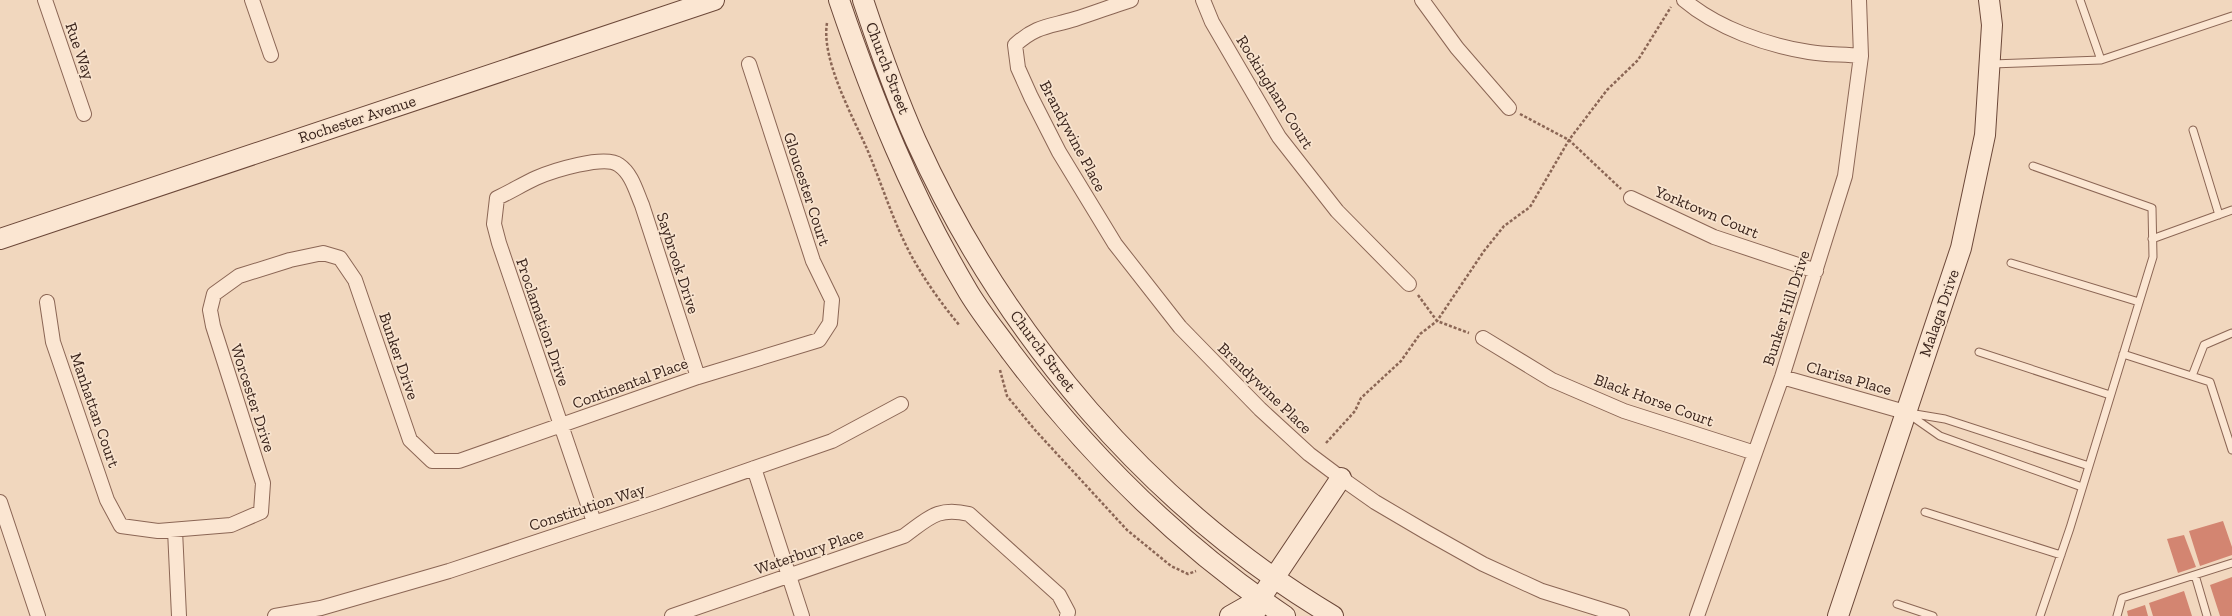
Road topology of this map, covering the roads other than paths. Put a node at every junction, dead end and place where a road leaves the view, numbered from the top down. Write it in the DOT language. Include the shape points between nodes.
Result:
graph roads {
  1 [pos="45,0"];
  2 [pos="252,0"];
  3 [pos="714,0"];
  4 [pos="839,0"];
  5 [pos="863,0"];
  6 [pos="1131,0"];
  7 [pos="1203,0"];
  8 [pos="1422,0"];
  9 [pos="1859,0"];
  10 [pos="1990,0"];
  11 [pos="2080,0"];
  12 [pos="1678,3"];
  13 [pos="2232,16"];
  14 [pos="271,55"];
  15 [pos="1861,56"];
  16 [pos="2101,60"];
  17 [pos="749,64"];
  18 [pos="1989,64"];
  19 [pos="1509,108"];
  20 [pos="84,114"];
  21 [pos="2193,130"];
  22 [pos="619,164"];
  23 [pos="2033,166"];
  24 [pos="1631,198"];
  25 [pos="2232,210"];
  26 [pos="2220,215"];
  27 [pos="0,239"];
  28 [pos="2152,239"];
  29 [pos="340,258"];
  30 [pos="2011,264"];
  31 [pos="1816,271"];
  32 [pos="1409,284"];
  33 [pos="48,302"];
  34 [pos="2139,302"];
  35 [pos="830,323"];
  36 [pos="2232,334"];
  37 [pos="1483,338"];
  38 [pos="1979,352"];
  39 [pos="2123,354"];
  40 [pos="2192,376"];
  41 [pos="698,377"];
  42 [pos="1782,377"];
  43 [pos="2110,395"];
  44 [pos="901,404"];
  45 [pos="1905,412"];
  46 [pos="560,426"];
  47 [pos="2232,450"];
  48 [pos="1755,453"];
  49 [pos="432,461"];
  50 [pos="2089,466"];
  51 [pos="754,468"];
  52 [pos="1341,478"];
  53 [pos="2082,487"];
  54 [pos="0,502"];
  55 [pos="1925,512"];
  56 [pos="594,522"];
  57 [pos="174,530"];
  58 [pos="2061,555"];
  59 [pos="2232,563"];
  60 [pos="2195,575"];
  61 [pos="788,576"];
  62 [pos="1274,579"];
  63 [pos="1897,604"];
  64 [pos="1257,608"];
  65 [pos="1068,614"];
  66 [pos="38,616"];
  67 [pos="179,616"];
  68 [pos="275,616"];
  69 [pos="672,616"];
  70 [pos="802,616"];
  71 [pos="1230,616"];
  72 [pos="1285,616"];
  73 [pos="1333,616"];
  74 [pos="1622,616"];
  75 [pos="1697,616"];
  76 [pos="1838,616"];
  77 [pos="1933,616"];
  78 [pos="2040,616"];
  79 [pos="2117,616"];
  80 [pos="2207,616"];
  1 -- 20 [label="street, Rue Way"];
  2 -- 14 [label="street"];
  3 -- 27 [label="main road, Rochester Avenue"];
  4 -- 64 [label="main road, Church Street" via="862,68 914,193 967,291 1066,422 1149,506 1199,550"];
  5 -- 62 [label="main road, Church Street" via="907,119 932,174 964,233 1046,360 1124,448 1167,490 1214,532"];
  6 -- 52 [label="street, Brandywine Place" via="1041,27 1026,35 1016,45 1018,68 1059,152 1115,244 1185,332 1260,409 1309,454"];
  7 -- 32 [label="street, Rockingham Court" via="1212,22 1279,137 1337,211"];
  8 -- 19 [label="street" via="1457,48"];
  9 -- 15 [label="street, Bunker Hill Drive"];
  10 -- 18 [label="main road, Malaga Drive" via="1992,25"];
  11 -- 16 [label="lane"];
  12 -- 15 [label="street" via="1750,36 1809,52"];
  13 -- 16 [label="lane"];
  15 -- 31 [label="street, Bunker Hill Drive" via="1845,176"];
  16 -- 18 [label="lane"];
  17 -- 35 [label="street, Gloucester Court" via="813,261 832,300"];
  18 -- 45 [label="main road, Malaga Drive" via="1985,135 1961,248"];
  21 -- 26 [label="lane"];
  22 -- 41 [label="street, Saybrook Drive" via="632,180 642,205"];
  22 -- 46 [label="street, Proclamation Drive" via="599,160 536,178 498,198 494,224 499,243"];
  23 -- 28 [label="lane" via="2152,208"];
  24 -- 31 [label="street, Yorktown Court" via="1714,237"];
  25 -- 26 [label="lane"];
  26 -- 28 [label="lane"];
  28 -- 34 [label="lane" via="2152,257"];
  29 -- 49 [label="street, Bunker Drive" via="355,280 410,440"];
  29 -- 57 [label="street, Worcester Drive" via="323,253 290,260 240,276 214,294 210,310 213,326 262,483 261,512 231,525"];
  30 -- 34 [label="lane"];
  31 -- 42 [label="street, Bunker Hill Drive"];
  33 -- 57 [label="street, Manhattan Court" via="53,342 107,500 121,526 158,531"];
  34 -- 39 [label="lane"];
  35 -- 41 [label="street, Continental Place" via="819,340"];
  36 -- 40 [label="lane" via="2204,344"];
  37 -- 48 [label="street, Black Horse Court" via="1552,380 1624,411"];
  38 -- 43 [label="lane"];
  39 -- 40 [label="lane"];
  39 -- 43 [label="lane"];
  40 -- 47 [label="lane" via="2210,382"];
  41 -- 46 [label="street, Continental Place"];
  42 -- 45 [label="street, Clarisa Place"];
  42 -- 48 [label="street, Bunker Hill Drive"];
  43 -- 50 [label="lane"];
  44 -- 51 [label="street, Constitution Way" via="832,441"];
  45 -- 50 [label="lane" via="1945,420"];
  45 -- 53 [label="lane" via="1940,436"];
  45 -- 76 [label="main road, Malaga Drive"];
  46 -- 49 [label="street, Continental Place" via="459,460"];
  46 -- 56 [label="street, Proclamation Drive"];
  48 -- 75 [label="street, Bunker Hill Drive"];
  50 -- 53 [label="lane"];
  51 -- 56 [label="street, Constitution Way"];
  51 -- 61 [label="street"];
  52 -- 62 [label="main road"];
  52 -- 74 [label="street, Brandywine Place" via="1375,502 1483,564 1542,591"];
  53 -- 58 [label="lane"];
  54 -- 66 [label="street"];
  55 -- 58 [label="lane"];
  56 -- 68 [label="street, Constitution Way" via="449,571 321,608"];
  57 -- 67 [label="street"];
  58 -- 78 [label="lane"];
  59 -- 60 [label="lane"];
  60 -- 79 [label="lane" via="2122,598"];
  60 -- 80 [label="lane"];
  61 -- 65 [label="street, Waterbury Place" via="904,536 935,514 952,510 969,514 1059,595"];
  61 -- 69 [label="street, Waterbury Place"];
  61 -- 70 [label="street"];
  62 -- 64 [label="main road"];
  62 -- 73 [label="main road, Church Street"];
  63 -- 77 [label="lane"];
  64 -- 71 [label="main road"];
  64 -- 72 [label="main road, Church Street"];
}
